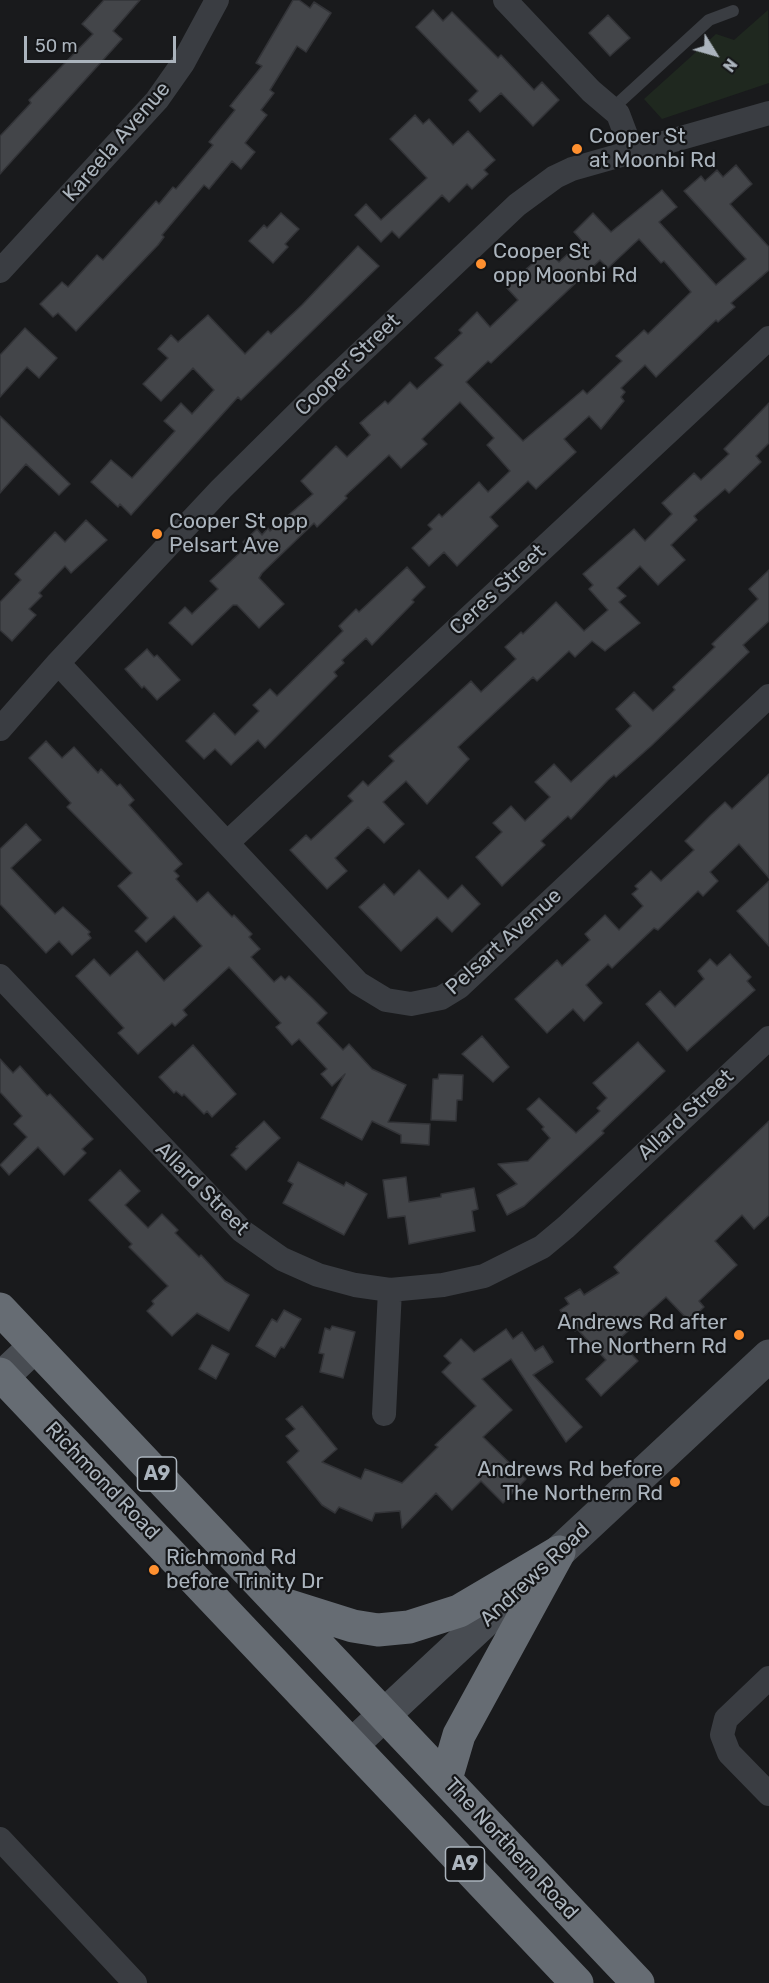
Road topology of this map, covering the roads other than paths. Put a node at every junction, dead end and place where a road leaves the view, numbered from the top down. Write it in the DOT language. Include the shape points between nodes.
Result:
graph roads {
  1 [pos="217,0"];
  2 [pos="505,0"];
  3 [pos="733,11"];
  4 [pos="613,108"];
  5 [pos="769,113"];
  6 [pos="632,151"];
  7 [pos="0,271"];
  8 [pos="769,338"];
  9 [pos="58,663"];
  10 [pos="769,696"];
  11 [pos="0,729"];
  12 [pos="227,843"];
  13 [pos="0,976"];
  14 [pos="769,1038"];
  15 [pos="390,1290"];
  16 [pos="0,1309"];
  17 [pos="35,1346"];
  18 [pos="769,1356"];
  19 [pos="1,1377"];
  20 [pos="384,1414"];
  21 [pos="559,1552"];
  22 [pos="278,1603"];
  23 [pos="769,1678"];
  24 [pos="385,1714"];
  25 [pos="353,1744"];
  26 [pos="446,1779"];
  27 [pos="769,1794"];
  28 [pos="0,1839"];
  29 [pos="135,1983"];
  30 [pos="577,1983"];
  31 [pos="638,1983"];
  1 -- 7 [label="street, Kareela Avenue" via="183,63 157,100"];
  2 -- 4 [label="street" via="591,92"];
  3 -- 4 [label="lane" via="709,20"];
  4 -- 6 [label="street"];
  5 -- 6 [label="street, Cooper Street"];
  6 -- 9 [label="street, Cooper Street" via="564,173 516,205 221,489"];
  8 -- 12 [label="street, Ceres Street"];
  9 -- 11 [label="street, Cooper Street"];
  9 -- 12 [label="street, Pelsart Avenue"];
  10 -- 12 [label="street, Pelsart Avenue" via="459,987 432,1001 403,1004 369,991"];
  13 -- 15 [label="street, Allard Street" via="242,1231 282,1259 318,1275"];
  14 -- 15 [label="street, Allard Street" via="542,1246 517,1262 478,1278"];
  15 -- 20 [label="street"];
  16 -- 17 [label="highway, Richmond Road / A9"];
  17 -- 19 [label="main road"];
  17 -- 22 [label="highway, Richmond Road / A9"];
  18 -- 21 [label="main road, Andrews Road"];
  19 -- 25 [label="highway, Richmond Road / A9"];
  21 -- 22 [label="highway" via="459,1611 409,1627 378,1630 353,1626"];
  21 -- 24 [label="main road, Andrews Road"];
  21 -- 26 [label="highway" via="465,1724"];
  22 -- 24 [label="highway, Richmond Road / A9"];
  23 -- 27 [label="street" via="712,1735"];
  24 -- 25 [label="main road, Andrews Road"];
  24 -- 26 [label="highway, The Northern Road / A9"];
  25 -- 30 [label="highway, The Northern Road / A9"];
  26 -- 31 [label="highway, The Northern Road / A9"];
  28 -- 29 [label="street"];
}
